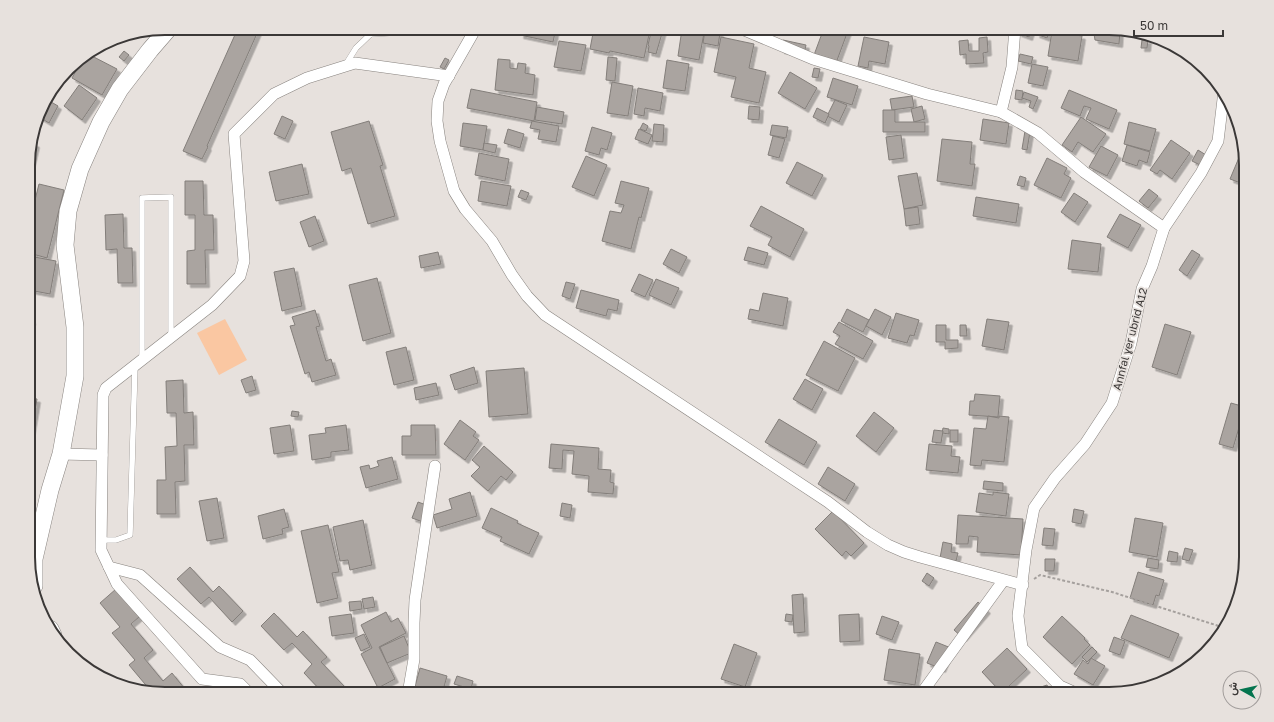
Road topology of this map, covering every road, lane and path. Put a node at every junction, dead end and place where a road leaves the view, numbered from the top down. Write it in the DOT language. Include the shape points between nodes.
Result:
graph roads {
  1 [pos="163,35"];
  2 [pos="370,35"];
  3 [pos="472,35"];
  4 [pos="756,35"];
  5 [pos="1014,35"];
  6 [pos="344,67"];
  7 [pos="449,76"];
  8 [pos="1223,102"];
  9 [pos="1001,112"];
  10 [pos="1164,228"];
  11 [pos="171,337"];
  12 [pos="139,362"];
  13 [pos="61,454"];
  14 [pos="102,455"];
  15 [pos="436,466"];
  16 [pos="101,540"];
  17 [pos="35,555"];
  18 [pos="110,568"];
  19 [pos="1003,580"];
  20 [pos="1023,585"];
  21 [pos="1219,626"];
  22 [pos="243,687"];
  23 [pos="276,687"];
  24 [pos="409,687"];
  25 [pos="926,687"];
  26 [pos="1062,687"];
  1 -- 13 [label="main road" via="120,89 101,122 80,169 68,211 65,245 75,328 75,376"];
  2 -- 6 [label="lane" via="356,48"];
  3 -- 7 [label="street"];
  4 -- 9 [label="street" via="813,59 927,94"];
  5 -- 9 [label="street" via="1012,67"];
  6 -- 7 [label="street" via="355,64"];
  6 -- 11 [label="street" via="307,78 274,94 234,134 244,261 240,276 212,305"];
  7 -- 19 [label="street" via="438,101 437,121 454,191 465,209 492,241 527,296 545,315 828,502 888,545 904,552"];
  8 -- 10 [label="street, Annfal ɣer ubrid A12" via="1218,141 1201,173"];
  9 -- 10 [label="street" via="1038,133 1084,172"];
  10 -- 20 [label="street, Annfal ɣer ubrid A12" via="1142,289 1131,343 1112,403 1086,444 1055,478 1034,508"];
  11 -- 12 [label="street"];
  11 -- 12 [label="lane" via="171,197 142,198"];
  12 -- 14 [label="street" via="106,388 103,395"];
  12 -- 16 [label="lane" via="130,535 116,540"];
  13 -- 14 [label="street"];
  13 -- 17 [label="main road"];
  14 -- 16 [label="street"];
  15 -- 24 [label="street" via="415,600 414,659"];
  16 -- 18 [label="street" via="101,550"];
  18 -- 22 [label="street" via="117,584 202,679 240,684"];
  18 -- 23 [label="street" via="140,575 220,647 250,660"];
  19 -- 20 [label="street"];
  19 -- 25 [label="street"];
  20 -- 21 [label="path" via="1040,575 1112,592"];
  20 -- 26 [label="street, Annfal ɣer ubrid A12" via="1018,616 1022,648"];
}
